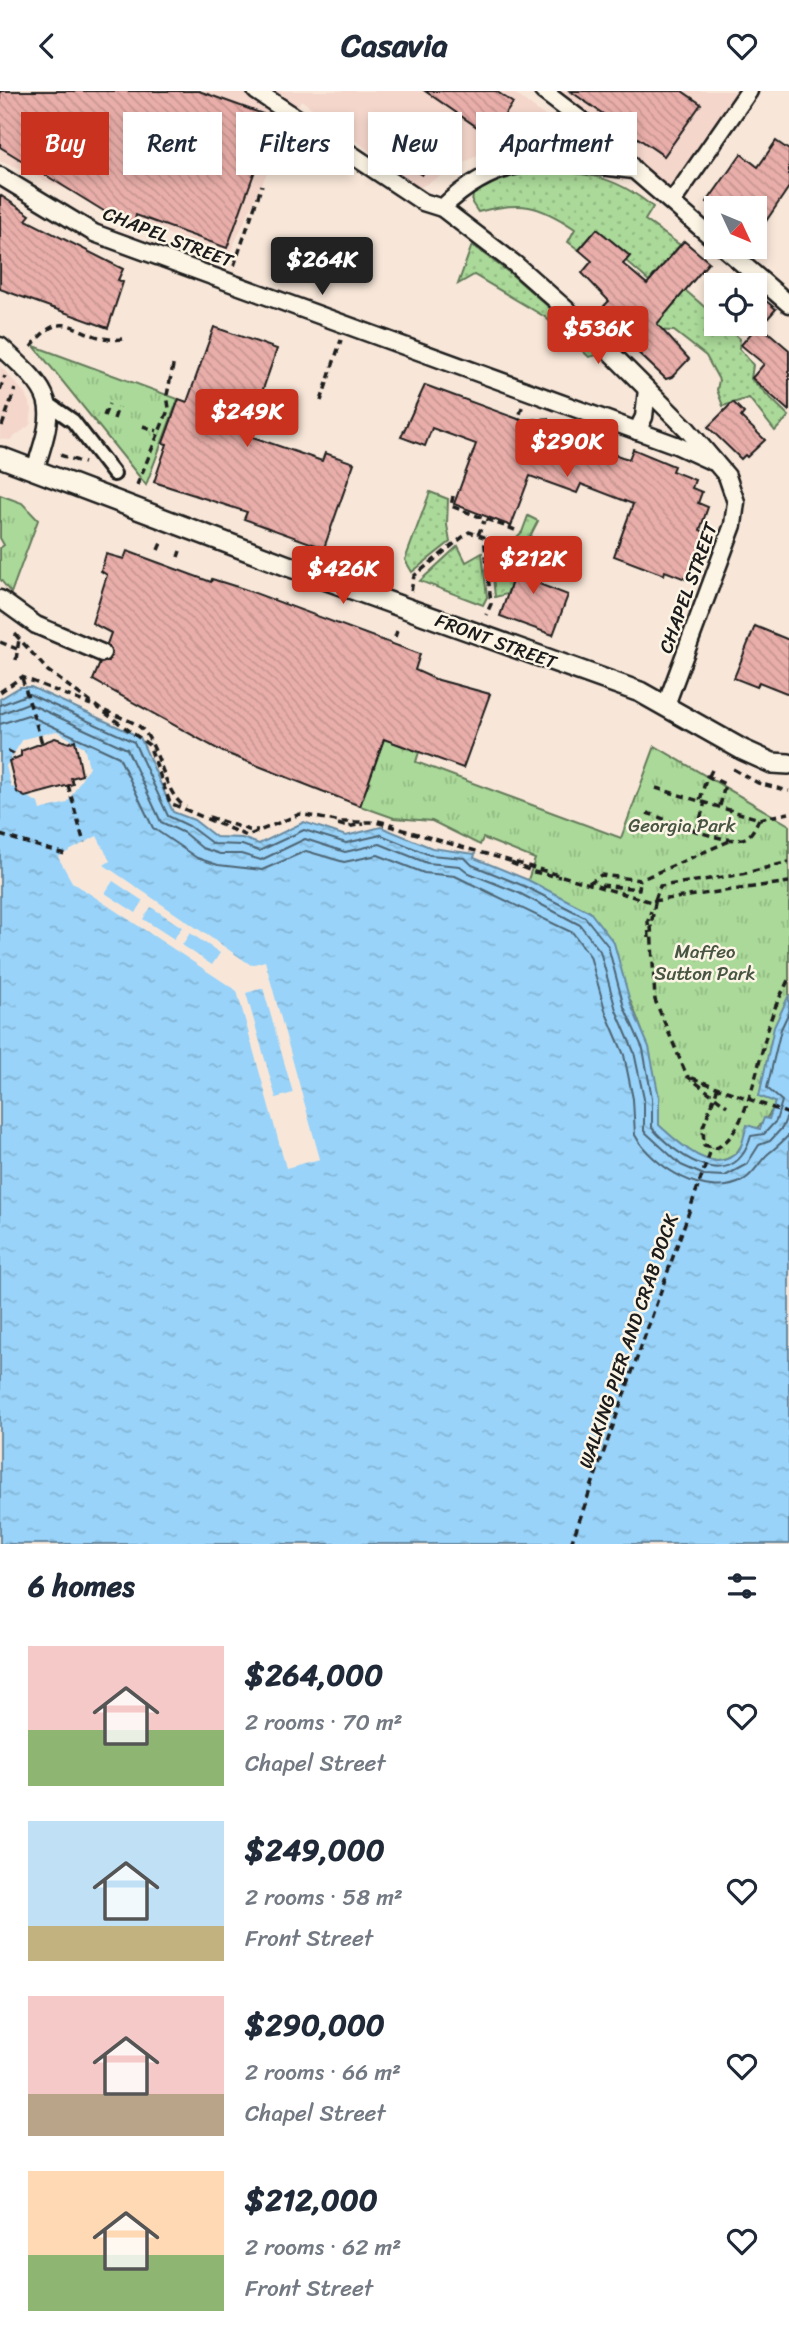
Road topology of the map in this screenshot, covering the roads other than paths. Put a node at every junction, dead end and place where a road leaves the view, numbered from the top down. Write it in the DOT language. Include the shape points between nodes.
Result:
graph roads {
  1 [pos="256,91"];
  2 [pos="543,91"];
  3 [pos="749,91"];
  4 [pos="571,112"];
  5 [pos="637,173"];
  6 [pos="483,175"];
  7 [pos="0,176"];
  8 [pos="672,202"];
  9 [pos="442,208"];
  10 [pos="704,230"];
  11 [pos="737,259"];
  12 [pos="789,304"];
  13 [pos="0,346"];
  14 [pos="647,389"];
  15 [pos="50,405"];
  16 [pos="637,431"];
  17 [pos="0,457"];
  18 [pos="717,464"];
  19 [pos="35,469"];
  20 [pos="114,474"];
  21 [pos="0,599"];
  22 [pos="102,653"];
  23 [pos="666,705"];
  24 [pos="789,764"];
  1 -- 9 [label="street" via="424,202"];
  2 -- 4 [label="street"];
  3 -- 8 [label="street"];
  5 -- 8 [label="street"];
  6 -- 9 [label="street"];
  7 -- 16 [label="street, CHAPEL STREET" via="94,233"];
  8 -- 10 [label="street"];
  9 -- 14 [label="street" via="515,264"];
  11 -- 12 [label="street"];
  13 -- 15 [label="street" via="42,390"];
  14 -- 16 [label="street" via="644,417"];
  14 -- 18 [label="street"];
  15 -- 19 [label="street"];
  15 -- 20 [label="street" via="73,421"];
  16 -- 18 [label="street, CHAPEL STREET"];
  17 -- 19 [label="street, FRONT STREET"];
  18 -- 23 [label="street, CHAPEL STREET" via="733,489 733,525"];
  19 -- 23 [label="street, FRONT STREET"];
  21 -- 22 [label="street" via="36,625"];
  23 -- 24 [label="street, FRONT STREET" via="743,750 772,763"];
}
